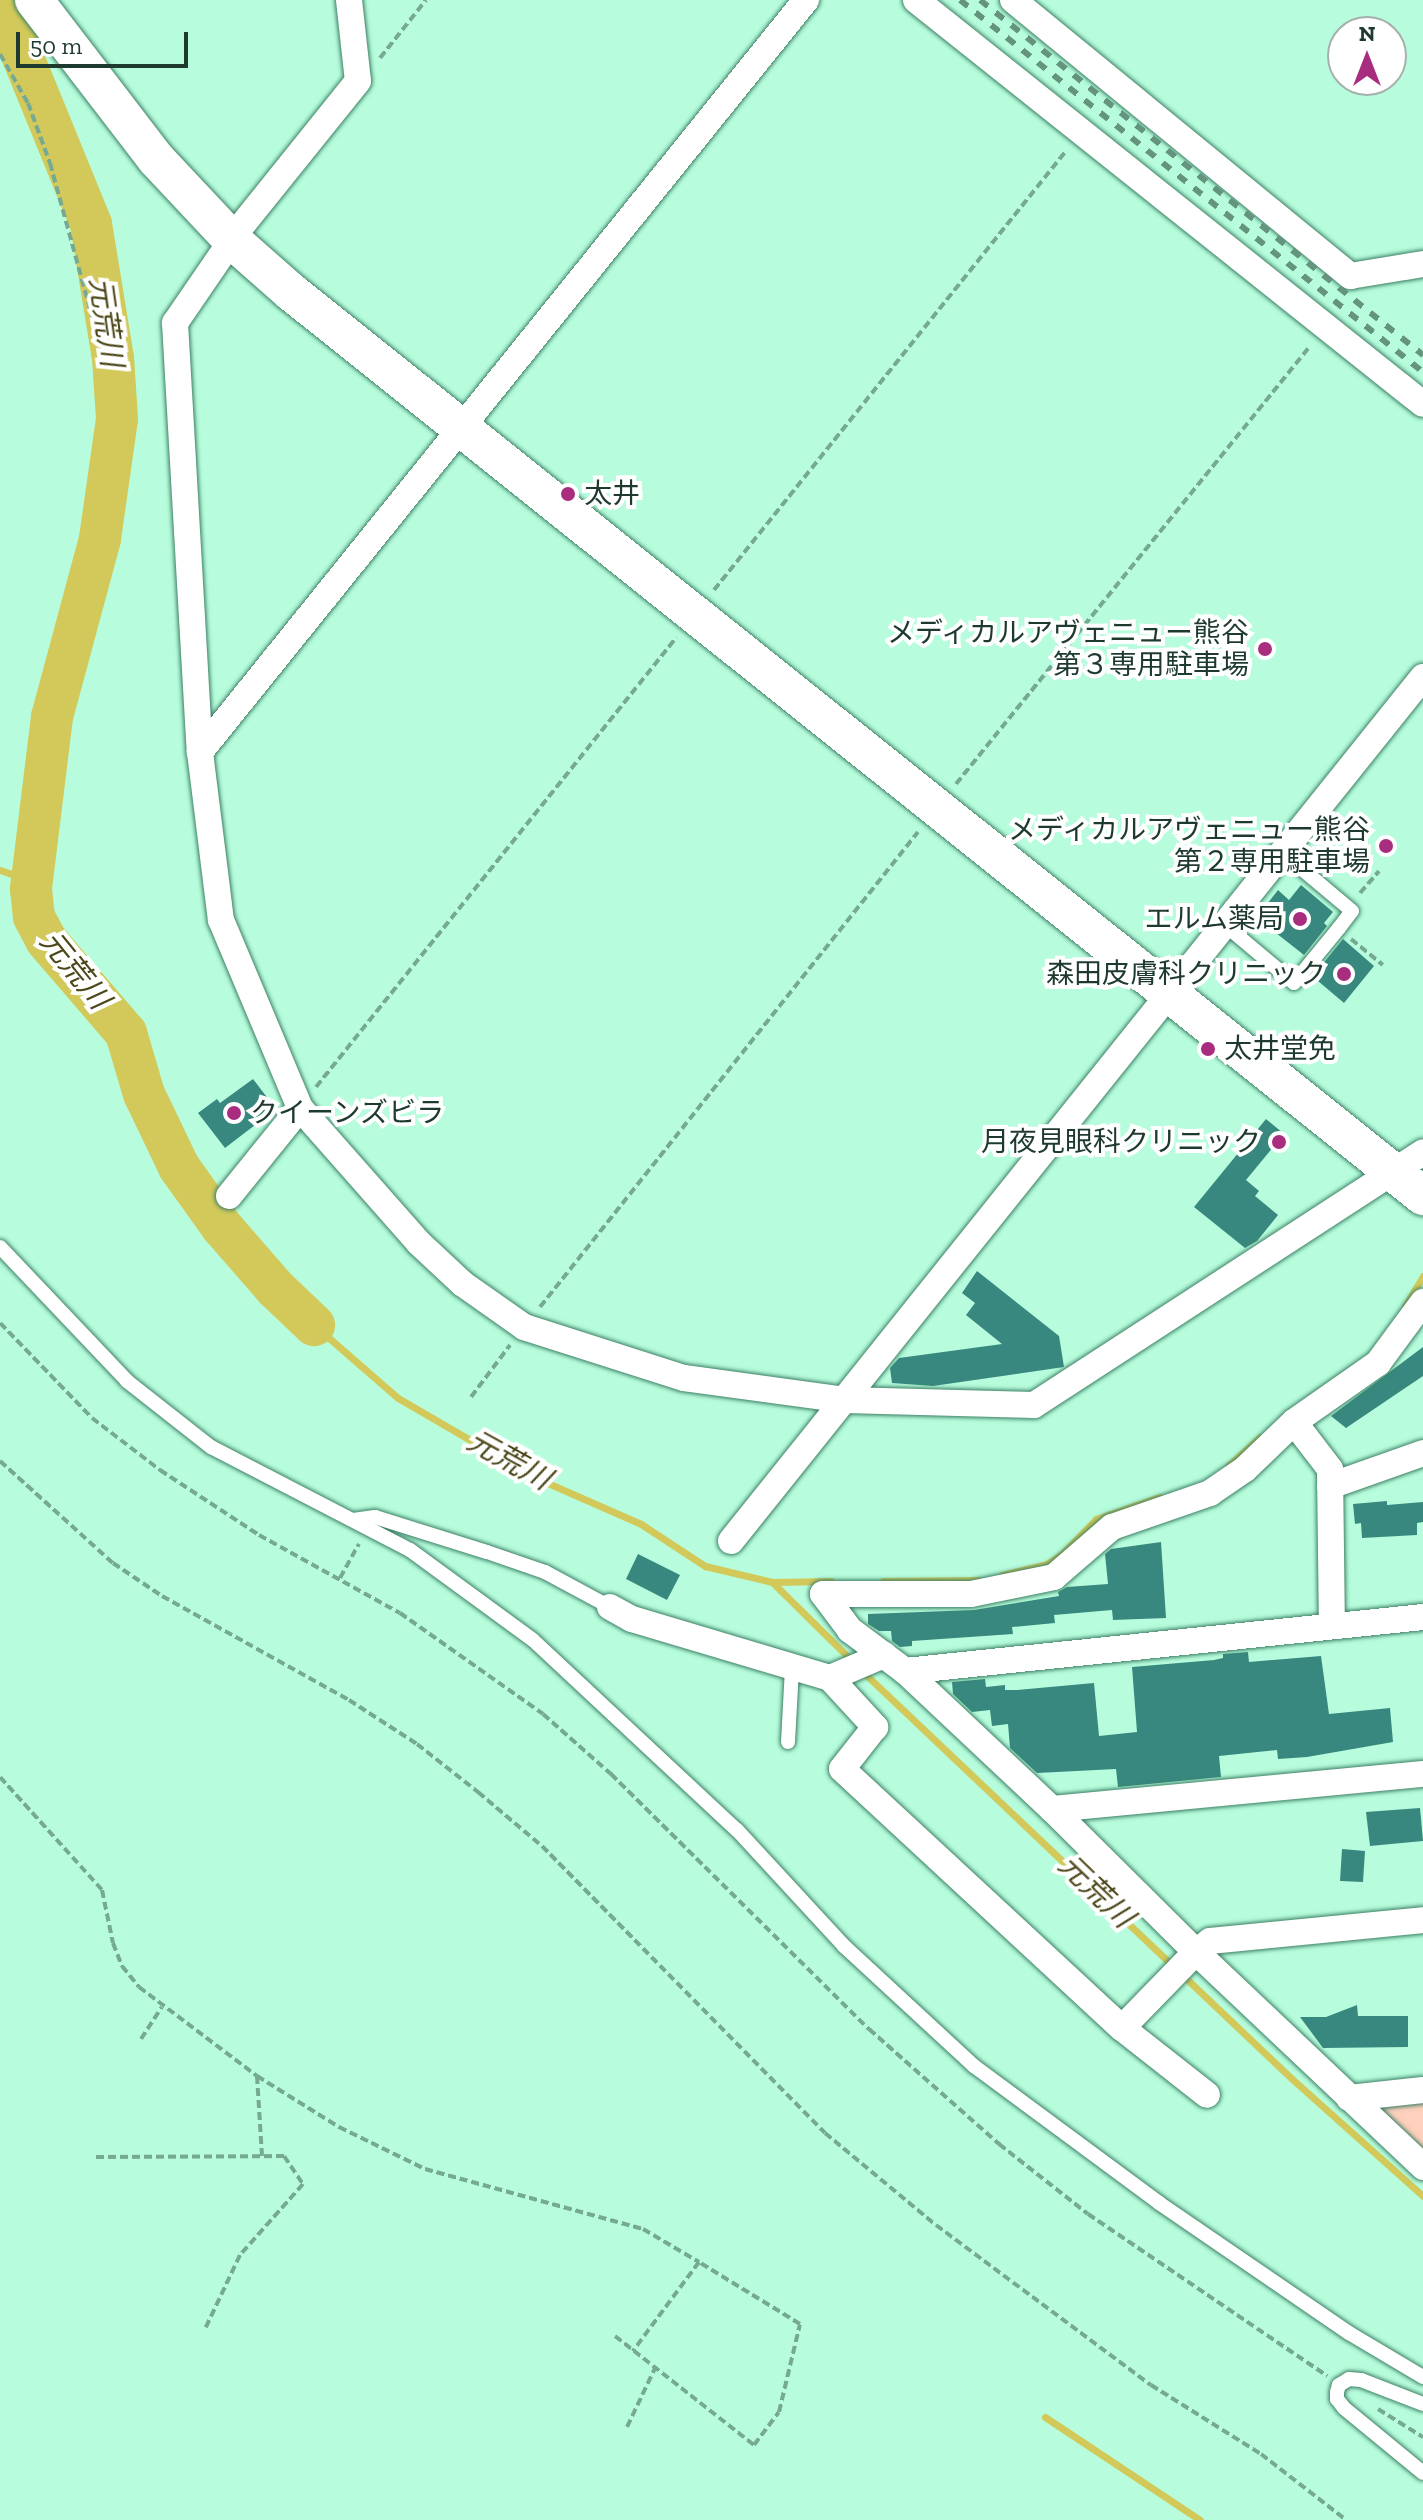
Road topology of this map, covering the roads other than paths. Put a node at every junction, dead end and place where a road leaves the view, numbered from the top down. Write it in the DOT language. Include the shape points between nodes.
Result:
graph roads {
  1 [pos="34,0"];
  2 [pos="349,0"];
  3 [pos="806,0"];
  4 [pos="916,0"];
  5 [pos="1013,0"];
  6 [pos="232,240"];
  7 [pos="1423,264"];
  8 [pos="1423,404"];
  9 [pos="461,430"];
  10 [pos="1423,677"];
  11 [pos="200,752"];
  12 [pos="1283,853"];
  13 [pos="1225,925"];
  14 [pos="1168,996"];
  15 [pos="300,1108"];
  16 [pos="1423,1152"];
  17 [pos="1391,1174"];
  18 [pos="229,1196"];
  19 [pos="1423,1196"];
  20 [pos="0,1247"];
  21 [pos="1423,1302"];
  22 [pos="844,1400"];
  23 [pos="1294,1422"];
  24 [pos="1423,1453"];
  25 [pos="1330,1486"];
  26 [pos="353,1520"];
  27 [pos="731,1541"];
  28 [pos="610,1607"];
  29 [pos="1423,1617"];
  30 [pos="1332,1626"];
  31 [pos="878,1659"];
  32 [pos="792,1667"];
  33 [pos="905,1671"];
  34 [pos="835,1678"];
  35 [pos="788,1742"];
  36 [pos="1423,1774"];
  37 [pos="1052,1809"];
  38 [pos="1423,1920"];
  39 [pos="1192,1956"];
  40 [pos="1122,2028"];
  41 [pos="1423,2090"];
  42 [pos="1207,2095"];
  43 [pos="1349,2098"];
  44 [pos="1423,2167"];
  45 [pos="1423,2377"];
  46 [pos="1423,2404"];
  47 [pos="1423,2473"];
  1 -- 6 [label="street" via="156,159"];
  2 -- 6 [label="street" via="358,81"];
  3 -- 9 [label="street"];
  4 -- 8 [label="street"];
  5 -- 7 [label="street" via="1350,276"];
  6 -- 9 [label="street"];
  6 -- 11 [label="street" via="175,323"];
  9 -- 11 [label="street"];
  9 -- 14 [label="street"];
  10 -- 12 [label="street"];
  11 -- 15 [label="street" via="221,920"];
  12 -- 13 [label="street"];
  12 -- 13 [label="lane" via="1352,911 1339,928 1294,983"];
  13 -- 14 [label="street"];
  14 -- 17 [label="street"];
  14 -- 22 [label="street"];
  15 -- 18 [label="street"];
  15 -- 22 [label="street" via="419,1243 463,1284 524,1327 684,1378"];
  16 -- 17 [label="street"];
  17 -- 19 [label="street"];
  17 -- 22 [label="street" via="1034,1405"];
  20 -- 26 [label="lane" via="127,1381 211,1447"];
  21 -- 23 [label="street" via="1378,1363"];
  22 -- 27 [label="street"];
  23 -- 25 [label="street" via="1330,1469"];
  23 -- 31 [label="street" via="1245,1469 1210,1493 1112,1527 1054,1577 971,1594 823,1594"];
  24 -- 25 [label="street"];
  25 -- 30 [label="street"];
  26 -- 28 [label="lane" via="375,1517 487,1552 545,1572"];
  26 -- 45 [label="lane" via="410,1550 533,1640 737,1830 844,1946 974,2066 1171,2212"];
  28 -- 32 [label="street" via="632,1619"];
  29 -- 30 [label="street"];
  30 -- 33 [label="street"];
  31 -- 33 [label="street"];
  31 -- 34 [label="street"];
  32 -- 34 [label="street"];
  32 -- 35 [label="lane"];
  33 -- 37 [label="street"];
  34 -- 40 [label="street" via="875,1727 842,1769"];
  36 -- 37 [label="street"];
  37 -- 39 [label="street"];
  38 -- 39 [label="street" via="1210,1941"];
  39 -- 40 [label="street"];
  39 -- 43 [label="street"];
  40 -- 42 [label="street"];
  41 -- 43 [label="street"];
  43 -- 44 [label="street"];
  46 -- 47 [label="lane" via="1349,2379 1339,2385 1337,2399"];
}
